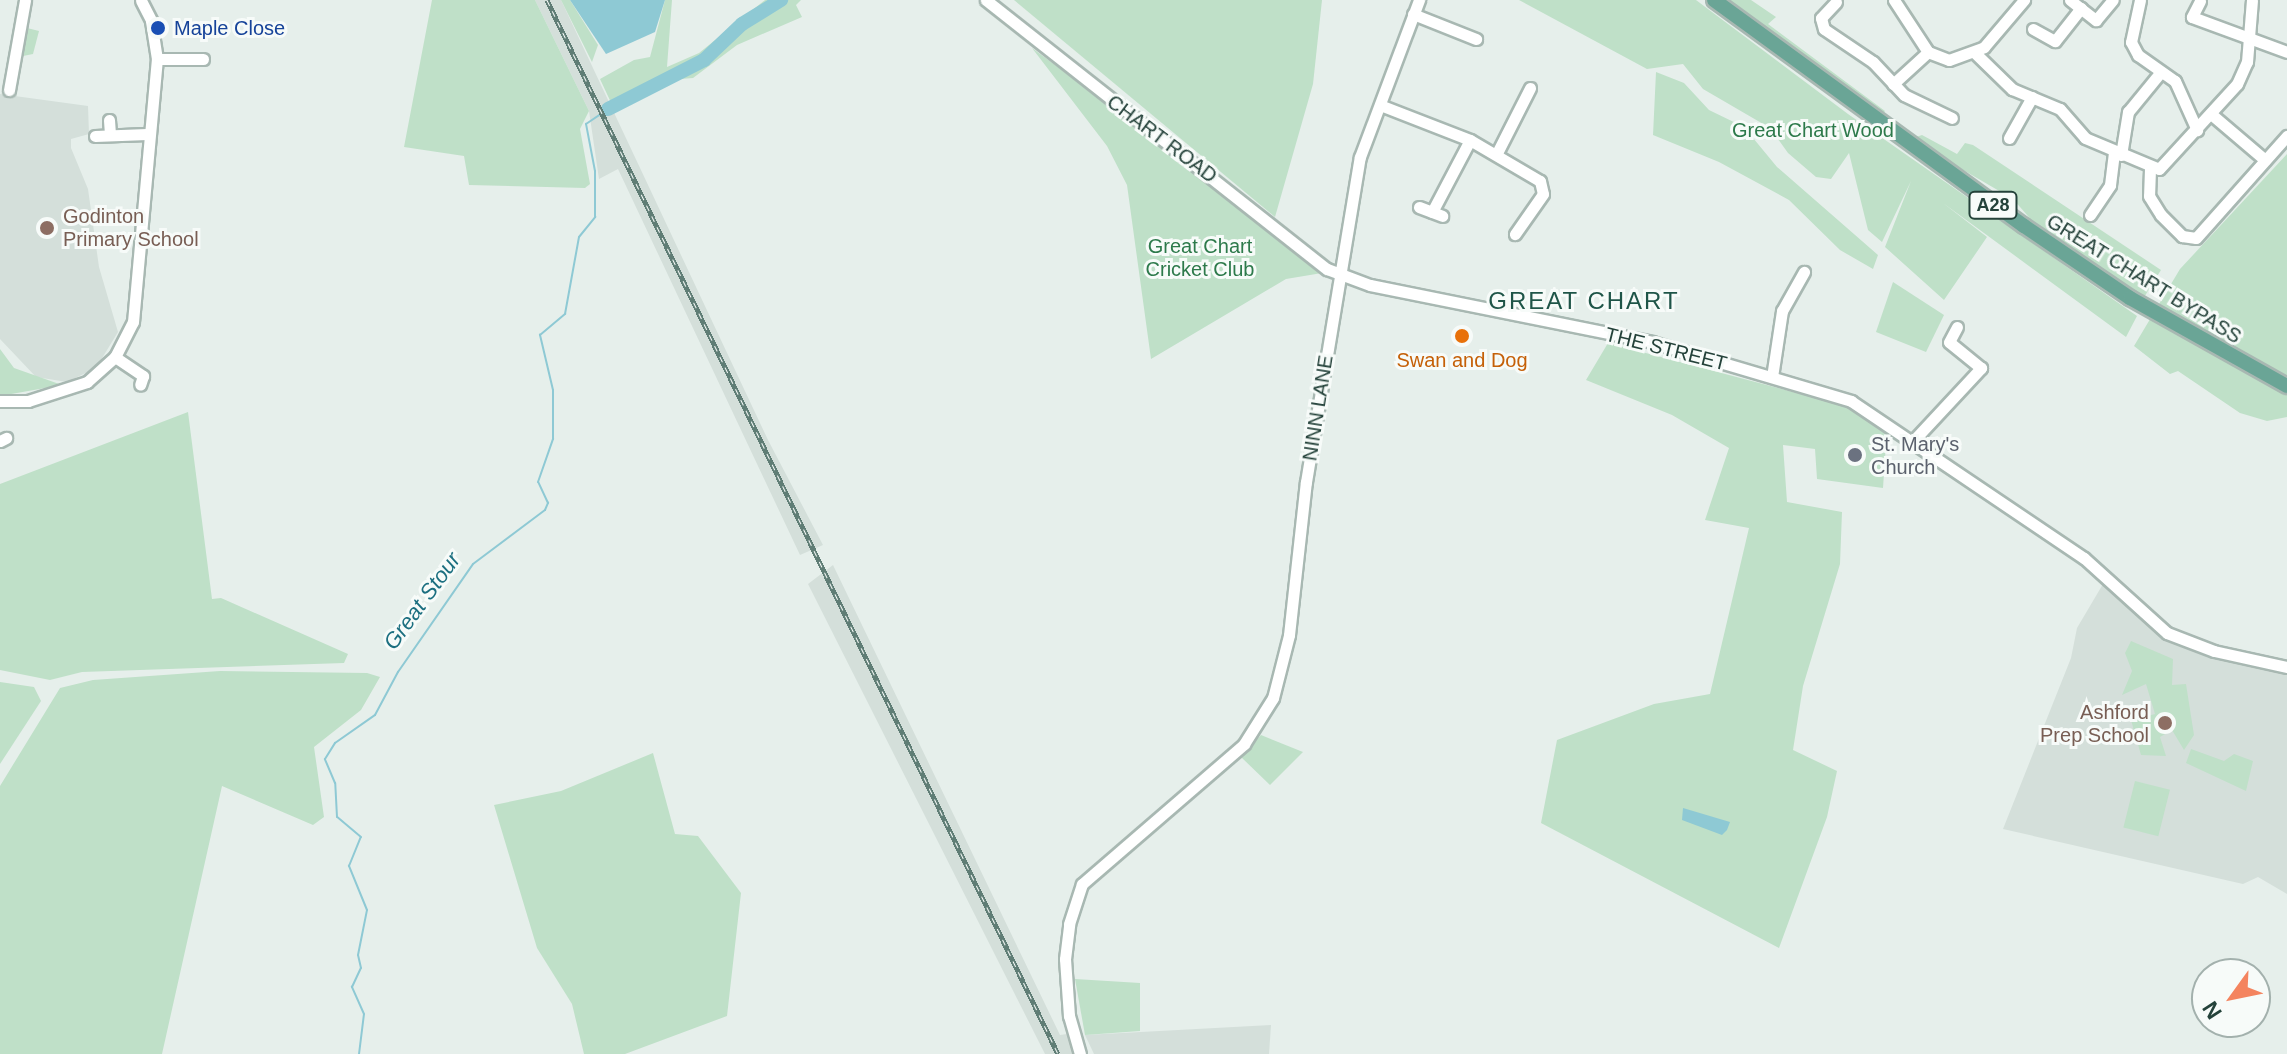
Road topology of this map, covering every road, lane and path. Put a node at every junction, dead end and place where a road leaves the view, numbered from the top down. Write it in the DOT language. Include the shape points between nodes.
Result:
graph roads {
  1 [pos="25,0"];
  2 [pos="141,0"];
  3 [pos="986,0"];
  4 [pos="1419,0"];
  5 [pos="1714,0"];
  6 [pos="2070,0"];
  7 [pos="2113,0"];
  8 [pos="2140,0"];
  9 [pos="2252,0"];
  10 [pos="1898,1"];
  11 [pos="2200,1"];
  12 [pos="1836,2"];
  13 [pos="2018,2"];
  14 [pos="2081,8"];
  15 [pos="1413,14"];
  16 [pos="2033,29"];
  17 [pos="1476,39"];
  18 [pos="2250,41"];
  19 [pos="1928,52"];
  20 [pos="2287,52"];
  21 [pos="1975,53"];
  22 [pos="195,56"];
  23 [pos="157,59"];
  24 [pos="2160,73"];
  25 [pos="1893,84"];
  26 [pos="9,90"];
  27 [pos="1530,95"];
  28 [pos="2032,97"];
  29 [pos="1380,105"];
  30 [pos="2212,112"];
  31 [pos="1952,118"];
  32 [pos="109,120"];
  33 [pos="2197,130"];
  34 [pos="147,134"];
  35 [pos="110,135"];
  36 [pos="95,136"];
  37 [pos="2287,136"];
  38 [pos="2009,138"];
  39 [pos="1470,140"];
  40 [pos="1497,153"];
  41 [pos="2117,153"];
  42 [pos="2265,160"];
  43 [pos="2150,169"];
  44 [pos="1419,207"];
  45 [pos="2090,215"];
  46 [pos="1522,229"];
  47 [pos="1804,272"];
  48 [pos="1341,275"];
  49 [pos="1957,327"];
  50 [pos="115,357"];
  51 [pos="1772,377"];
  52 [pos="145,378"];
  53 [pos="2287,386"];
  54 [pos="0,401"];
  55 [pos="1913,441"];
  56 [pos="2287,667"];
  57 [pos="1080,1054"];
  1 -- 26 [label="street"];
  2 -- 23 [label="street" via="151,20"];
  3 -- 48 [label="street, CHART ROAD"];
  4 -- 15 [label="street, NINN LANE"];
  5 -- 53 [label="main road, GREAT CHART BYPASS / A28" via="2024,226 2181,328"];
  6 -- 14 [label="street"];
  7 -- 14 [label="street" via="2096,20"];
  8 -- 24 [label="street" via="2131,42"];
  9 -- 18 [label="street"];
  10 -- 19 [label="street"];
  11 -- 18 [label="street" via="2192,17"];
  12 -- 25 [label="street" via="1821,18 1824,29 1873,62"];
  13 -- 21 [label="street"];
  14 -- 16 [label="street" via="2055,41"];
  15 -- 17 [label="street"];
  15 -- 29 [label="street, NINN LANE"];
  18 -- 20 [label="street"];
  18 -- 30 [label="street" via="2237,84"];
  19 -- 21 [label="street" via="1949,60"];
  19 -- 25 [label="street"];
  21 -- 28 [label="street" via="2003,83"];
  22 -- 23 [label="street"];
  23 -- 34 [label="street"];
  24 -- 33 [label="street" via="2181,89"];
  24 -- 41 [label="street" via="2128,112"];
  25 -- 31 [label="street" via="1917,104"];
  27 -- 40 [label="street"];
  28 -- 38 [label="street"];
  28 -- 41 [label="street" via="2060,109 2085,138"];
  29 -- 39 [label="street"];
  29 -- 48 [label="street, NINN LANE" via="1360,157"];
  30 -- 33 [label="street"];
  30 -- 42 [label="street"];
  32 -- 35 [label="street"];
  33 -- 43 [label="street" via="2165,166"];
  34 -- 35 [label="street"];
  34 -- 50 [label="street" via="134,318"];
  35 -- 36 [label="street"];
  37 -- 42 [label="street"];
  39 -- 40 [label="street"];
  39 -- 44 [label="street" via="1437,214"];
  40 -- 46 [label="street" via="1544,187"];
  41 -- 43 [label="street"];
  41 -- 45 [label="street" via="2110,185"];
  42 -- 43 [label="street" via="2190,239 2149,196"];
  47 -- 51 [label="street" via="1782,311"];
  48 -- 51 [label="street, THE STREET" via="1652,342"];
  48 -- 57 [label="street, NINN LANE" via="1289,635 1273,698 1244,744 1082,884 1065,959 1069,1016"];
  49 -- 55 [label="street" via="1949,342 1981,368"];
  50 -- 52 [label="street"];
  50 -- 54 [label="street" via="87,382 28,401"];
  51 -- 55 [label="street, THE STREET" via="1863,406"];
  55 -- 56 [label="street, THE STREET" via="2084,558 2167,633 2214,651"];
}
